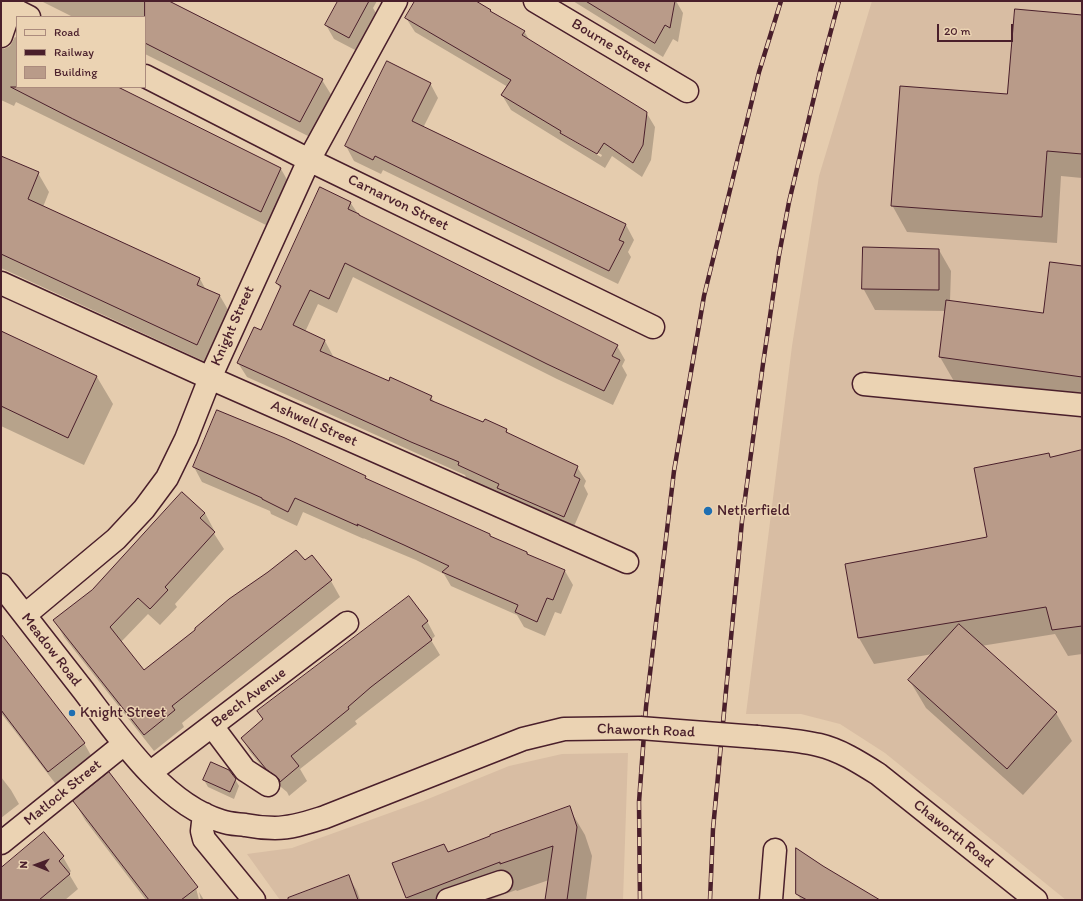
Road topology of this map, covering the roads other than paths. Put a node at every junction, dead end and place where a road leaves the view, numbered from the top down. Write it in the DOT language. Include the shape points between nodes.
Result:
graph roads {
  1 [pos="396,1"];
  2 [pos="535,1"];
  3 [pos="17,9"];
  4 [pos="1,36"];
  5 [pos="146,77"];
  6 [pos="687,91"];
  7 [pos="309,160"];
  8 [pos="1,283"];
  9 [pos="653,327"];
  10 [pos="210,378"];
  11 [pos="864,384"];
  12 [pos="1082,405"];
  13 [pos="627,562"];
  14 [pos="1,585"];
  15 [pos="25,615"];
  16 [pos="347,623"];
  17 [pos="212,726"];
  18 [pos="124,744"];
  19 [pos="151,772"];
  20 [pos="268,784"];
  21 [pos="212,817"];
  22 [pos="1,843"];
  23 [pos="775,850"];
  24 [pos="501,882"];
  25 [pos="254,900"];
  26 [pos="448,900"];
  27 [pos="771,900"];
  28 [pos="1036,900"];
  1 -- 7 [label="street, Knight Street"];
  2 -- 6 [label="street, Bourne Street"];
  3 -- 4 [label="street"];
  5 -- 7 [label="street, Carnarvon Street"];
  7 -- 9 [label="street, Carnarvon Street"];
  7 -- 10 [label="street, Knight Street"];
  8 -- 10 [label="street, Ashwell Street"];
  10 -- 13 [label="street, Ashwell Street"];
  10 -- 15 [label="street, Knight Street" via="186,439 167,478 144,509 116,539"];
  11 -- 12 [label="street"];
  14 -- 15 [label="street, Meadow Road"];
  15 -- 18 [label="street, Meadow Road"];
  16 -- 17 [label="street, Beech Avenue"];
  17 -- 19 [label="street, Beech Avenue"];
  17 -- 20 [label="street" via="245,770"];
  18 -- 19 [label="street, Meadow Road"];
  18 -- 22 [label="street, Matlock Street"];
  19 -- 21 [label="street, Meadow Road" via="179,800"];
  21 -- 25 [label="street" via="202,831 204,839"];
  21 -- 28 [label="street, Chaworth Road, bridge" via="259,827 276,828 301,824 325,817 523,739 564,729 640,728 757,737 819,745 857,760"];
  23 -- 27 [label="street"];
  24 -- 26 [label="street"];
}
